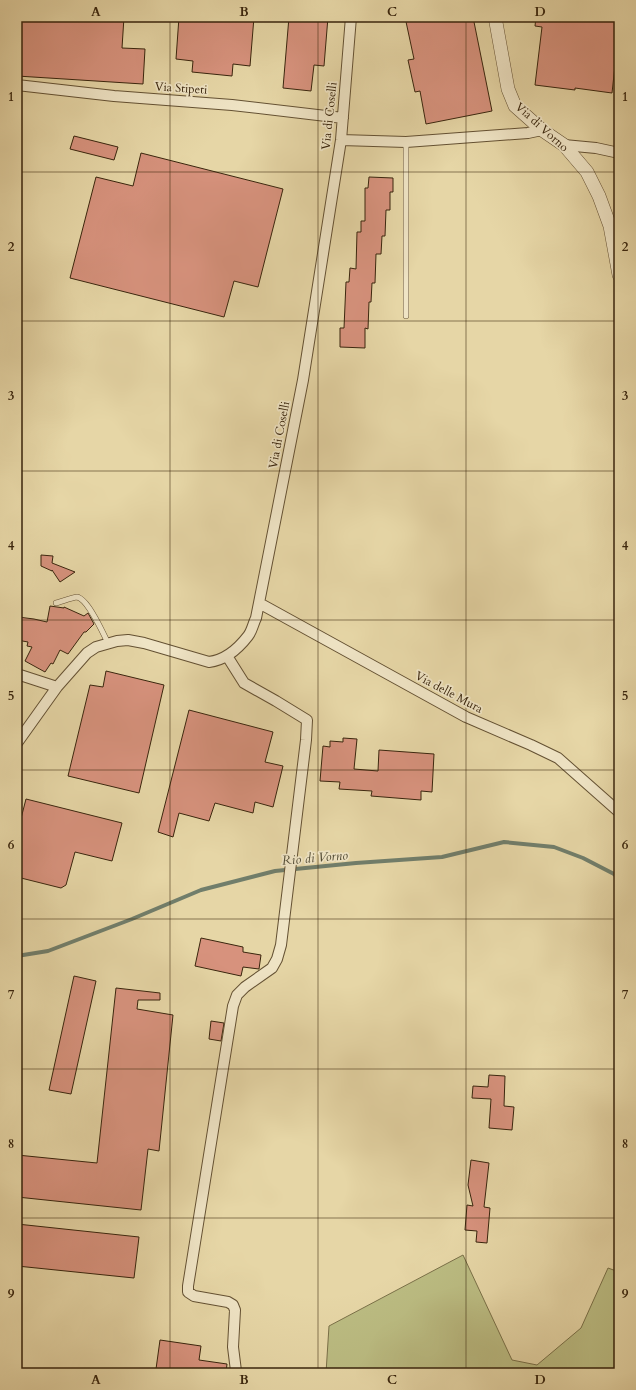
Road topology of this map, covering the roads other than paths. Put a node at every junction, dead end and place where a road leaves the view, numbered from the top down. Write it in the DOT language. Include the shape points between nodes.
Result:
graph roads {
  1 [pos="351,17"];
  2 [pos="495,17"];
  3 [pos="17,85"];
  4 [pos="343,118"];
  5 [pos="542,130"];
  6 [pos="341,140"];
  7 [pos="406,142"];
  8 [pos="564,145"];
  9 [pos="619,153"];
  10 [pos="619,275"];
  11 [pos="406,316"];
  12 [pos="56,603"];
  13 [pos="259,603"];
  14 [pos="108,643"];
  15 [pos="227,656"];
  16 [pos="17,674"];
  17 [pos="57,687"];
  18 [pos="17,744"];
  19 [pos="619,812"];
  20 [pos="238,1373"];
  1 -- 4 [label="street, Via di Coselli"];
  2 -- 5 [label="street, Via di Vorno" via="508,89 514,106"];
  3 -- 4 [label="street, Via Stipeti"];
  4 -- 6 [label="street, Via di Coselli"];
  5 -- 7 [label="street"];
  5 -- 8 [label="street, Via di Vorno"];
  6 -- 7 [label="street"];
  6 -- 13 [label="street, Via di Coselli" via="303,380"];
  7 -- 11 [label="lane"];
  8 -- 9 [label="street"];
  8 -- 10 [label="street, Via di Vorno" via="586,172 600,196 610,226"];
  12 -- 14 [label="lane" via="74,597 80,598 98,622"];
  13 -- 15 [label="street, Via di Coselli" via="249,635"];
  13 -- 19 [label="street, Via delle Mura" via="466,717 558,758"];
  14 -- 15 [label="street, Via di Coselli" via="128,640 144,642 209,662 219,661"];
  14 -- 17 [label="street, Via di Coselli" via="87,653"];
  15 -- 20 [label="street" via="244,683 307,720 281,945 272,968 245,987 237,995 233,1006 188,1286 188,1292 194,1296 233,1305 233,1347"];
  16 -- 17 [label="street"];
  17 -- 18 [label="street, Via di Coselli"];
}
